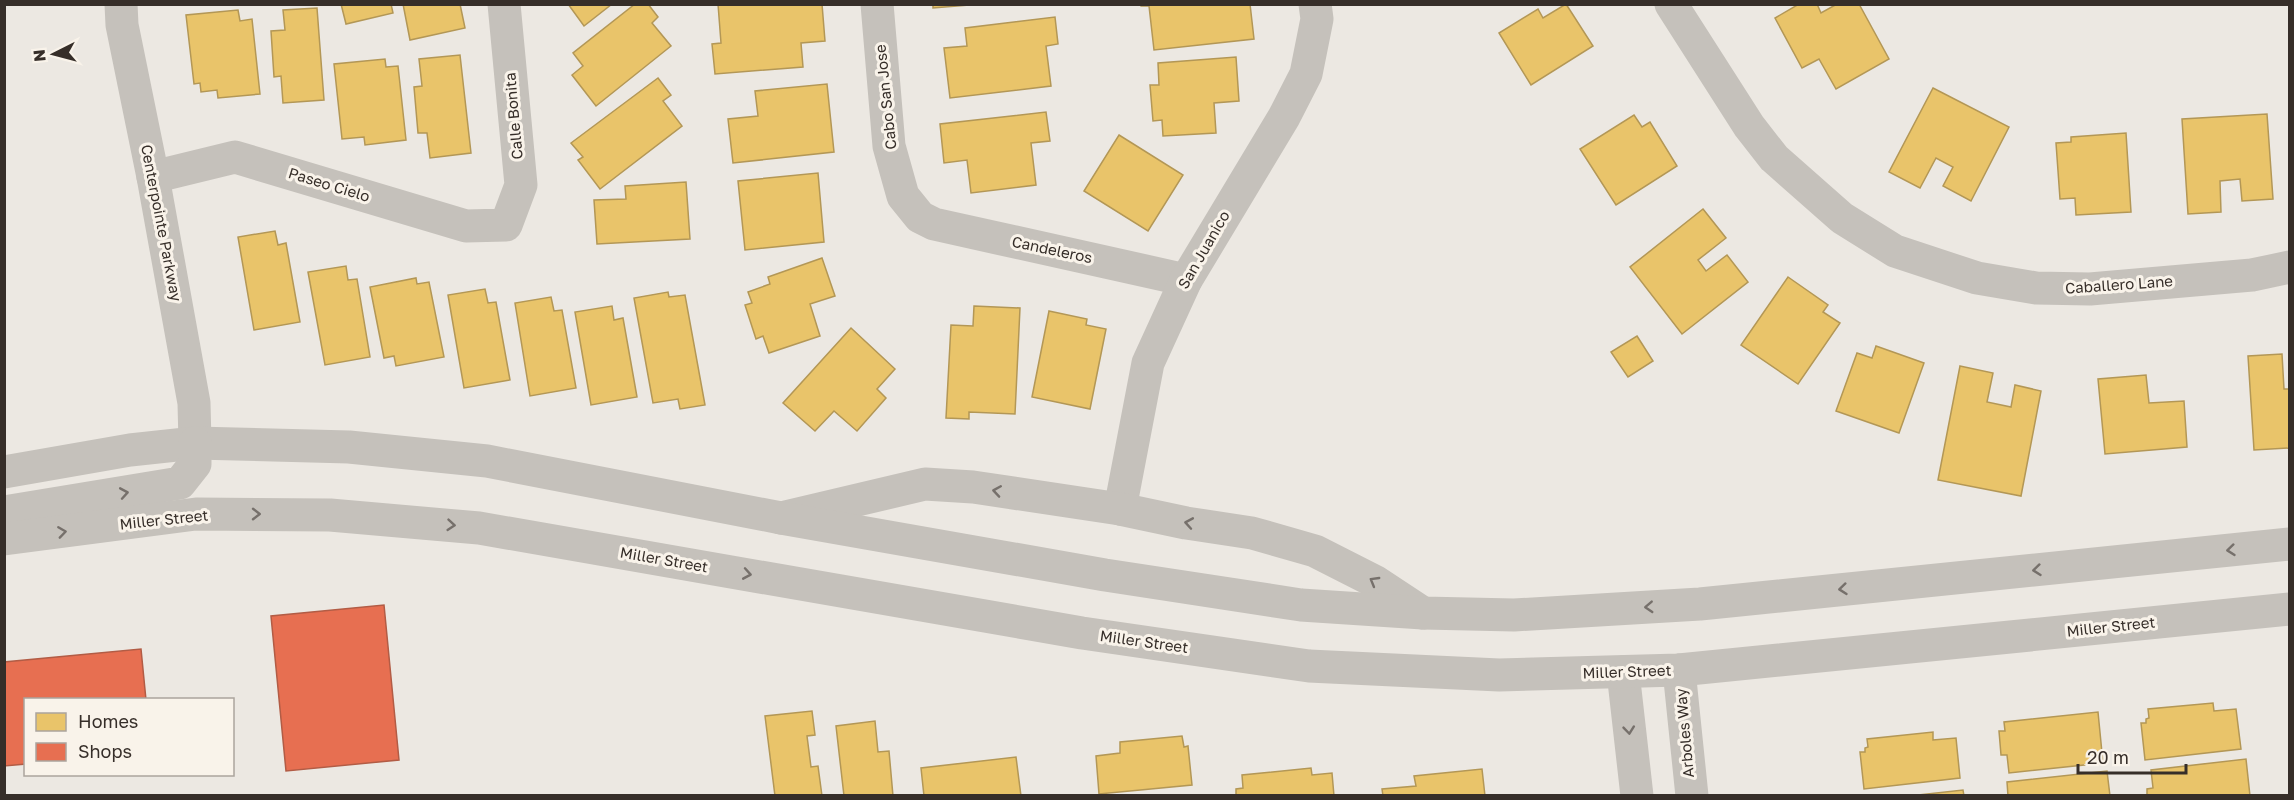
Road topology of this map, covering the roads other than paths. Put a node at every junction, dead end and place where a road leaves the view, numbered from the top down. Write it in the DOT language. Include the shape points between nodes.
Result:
graph roads {
  1 [pos="121,4"];
  2 [pos="504,4"];
  3 [pos="877,4"];
  4 [pos="1315,4"];
  5 [pos="1671,4"];
  6 [pos="153,177"];
  7 [pos="920,217"];
  8 [pos="506,225"];
  9 [pos="2289,267"];
  10 [pos="1186,280"];
  11 [pos="195,443"];
  12 [pos="4,471"];
  13 [pos="1120,509"];
  14 [pos="4,512"];
  15 [pos="781,518"];
  16 [pos="4,539"];
  17 [pos="2289,544"];
  18 [pos="2289,609"];
  19 [pos="1423,613"];
  20 [pos="1679,670"];
  21 [pos="1623,672"];
  22 [pos="1637,795"];
  23 [pos="1692,795"];
  1 -- 6 [label="street, Centerpointe Parkway"];
  2 -- 8 [label="street, Calle Bonita" via="521,185"];
  3 -- 7 [label="street, Cabo San Jose" via="890,146 903,196"];
  4 -- 10 [label="street, San Juanico" via="1317,19 1306,75"];
  5 -- 9 [label="street, Caballero Lane" via="1774,158 1842,218 1895,251 1977,278 2036,288 2090,290"];
  6 -- 8 [label="street, Paseo Cielo" via="235,157 466,226"];
  6 -- 11 [label="street, Centerpointe Parkway" via="194,403"];
  7 -- 10 [label="street, Candeleros" via="934,224"];
  10 -- 13 [label="street, San Juanico" via="1148,363"];
  11 -- 12 [label="street"];
  14 -- 11 [label="street, Centerpointe Parkway, one-way" via="180,483 195,464"];
  11 -- 15 [label="street" via="349,447 487,461"];
  13 -- 15 [label="street, one-way" via="973,487 925,484"];
  19 -- 13 [label="street, one-way" via="1376,582 1315,551 1252,533"];
  15 -- 19 [label="street" via="1301,605"];
  16 -- 21 [label="street, Miller Street, one-way" via="196,514 330,515 479,528 1082,633 1310,666 1499,675"];
  17 -- 19 [label="street, one-way" via="1700,604 1514,615"];
  18 -- 20 [label="street, Miller Street"];
  20 -- 21 [label="street, Miller Street"];
  20 -- 23 [label="street, Arboles Way"];
  21 -- 22 [label="street, one-way"];
}
